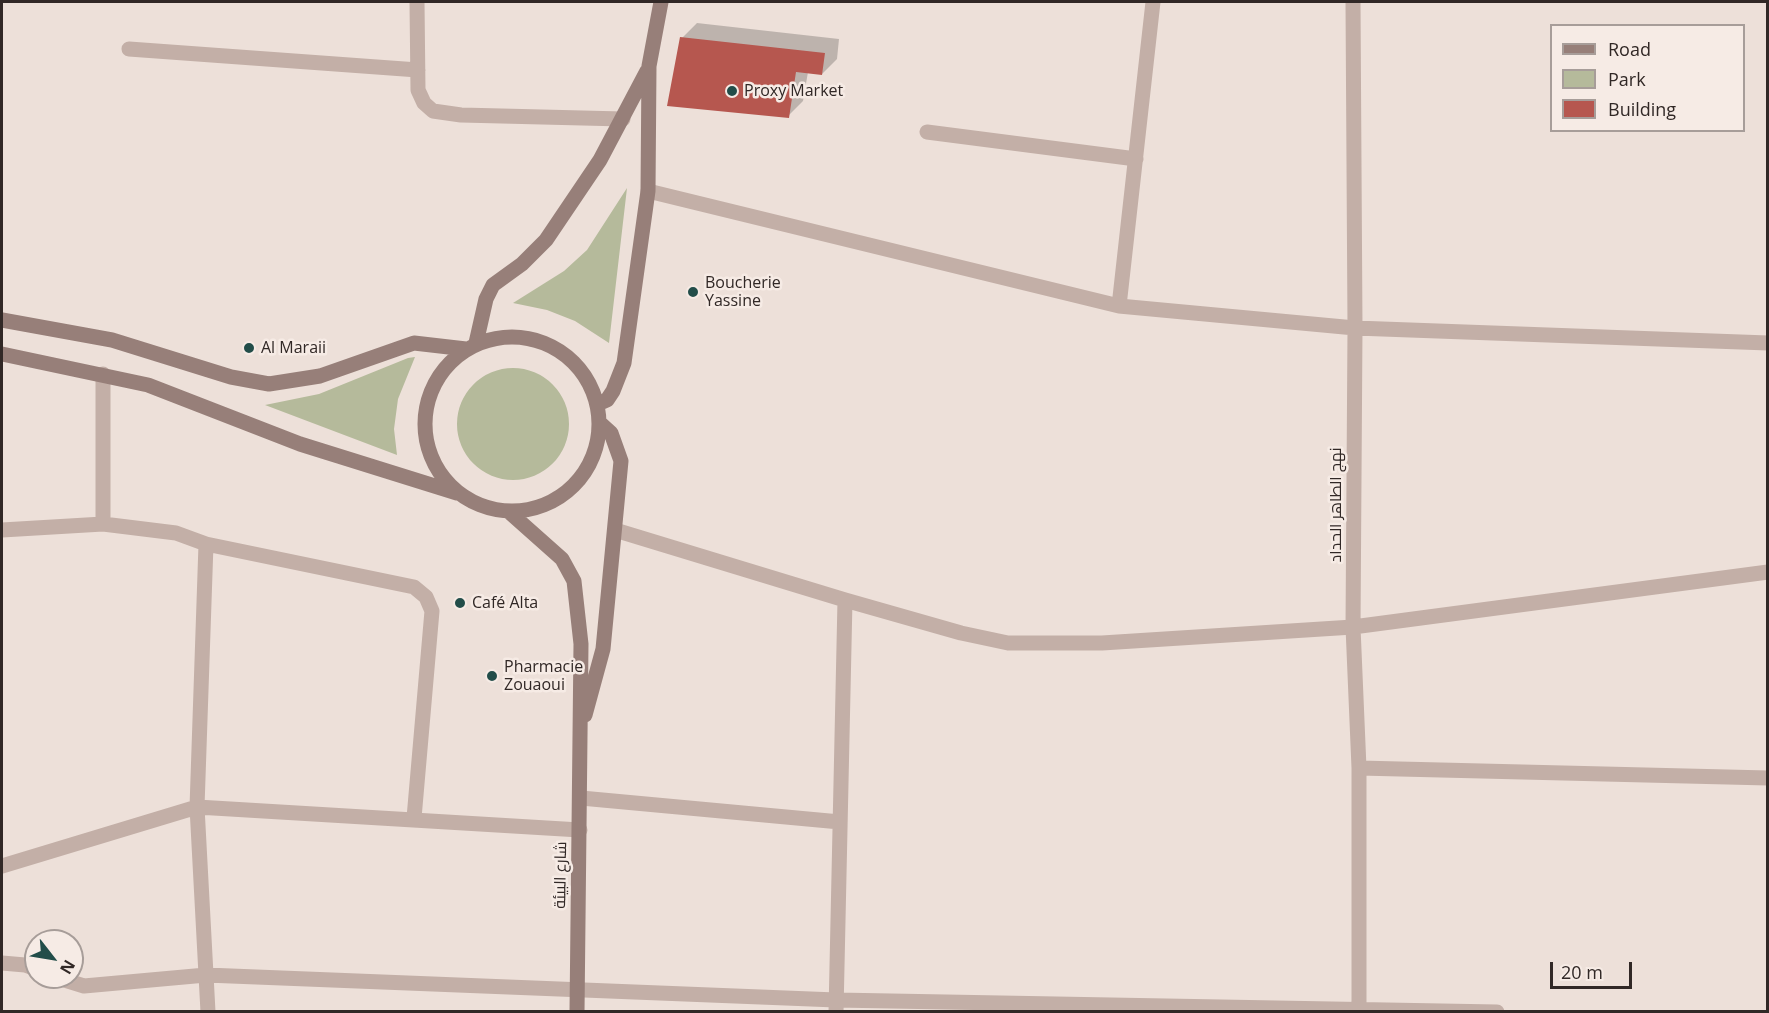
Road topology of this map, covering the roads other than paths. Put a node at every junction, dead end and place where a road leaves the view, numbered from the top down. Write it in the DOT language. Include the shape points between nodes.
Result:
graph roads {
  1 [pos="417,2"];
  2 [pos="661,2"];
  3 [pos="1153,2"];
  4 [pos="1353,2"];
  5 [pos="129,49"];
  6 [pos="649,66"];
  7 [pos="418,70"];
  8 [pos="623,119"];
  9 [pos="927,132"];
  10 [pos="1136,159"];
  11 [pos="648,191"];
  12 [pos="1119,306"];
  13 [pos="2,320"];
  14 [pos="1355,328"];
  15 [pos="1767,343"];
  16 [pos="471,346"];
  17 [pos="2,354"];
  18 [pos="104,374"];
  19 [pos="598,404"];
  20 [pos="600,423"];
  21 [pos="459,494"];
  22 [pos="508,512"];
  23 [pos="103,524"];
  24 [pos="2,530"];
  25 [pos="615,530"];
  26 [pos="206,544"];
  27 [pos="1767,572"];
  28 [pos="846,600"];
  29 [pos="1353,627"];
  30 [pos="579,739"];
  31 [pos="1359,768"];
  32 [pos="1767,778"];
  33 [pos="581,798"];
  34 [pos="197,807"];
  35 [pos="414,818"];
  36 [pos="840,822"];
  37 [pos="580,830"];
  38 [pos="2,866"];
  39 [pos="2,963"];
  40 [pos="24,964"];
  41 [pos="206,975"];
  42 [pos="84,986"];
  43 [pos="578,988"];
  44 [pos="836,1006"];
  45 [pos="989,1007"];
  46 [pos="1114,1008"];
  47 [pos="1359,1008"];
  48 [pos="208,1011"];
  49 [pos="577,1011"];
  50 [pos="1497,1011"];
  1 -- 7 [label="street"];
  2 -- 6 [label="street"];
  3 -- 10 [label="street"];
  4 -- 14 [label="street, نهج الطاهر الحداد"];
  5 -- 7 [label="street"];
  6 -- 8 [label="street"];
  6 -- 11 [label="street"];
  7 -- 8 [label="street" via="418,90 433,111"];
  8 -- 16 [label="street" via="546,240 493,285"];
  9 -- 10 [label="street"];
  10 -- 12 [label="street"];
  11 -- 12 [label="street"];
  11 -- 19 [label="street" via="624,363 614,391"];
  12 -- 14 [label="street"];
  13 -- 16 [label="street" via="112,340 231,377 269,384 320,376 414,343"];
  14 -- 15 [label="street"];
  14 -- 29 [label="street, نهج الطاهر الحداد"];
  16 -- 19 [label="street" via="497,337 541,341 578,365"];
  16 -- 21 [label="street" via="444,368 430,392 424,420 427,448 439,474"];
  17 -- 18 [label="street"];
  18 -- 21 [label="street" via="157,388 300,444"];
  18 -- 23 [label="street"];
  19 -- 20 [label="street"];
  20 -- 22 [label="street" via="596,447 586,470 570,489 541,506"];
  20 -- 25 [label="street" via="611,433 621,461"];
  21 -- 22 [label="street" via="491,509"];
  22 -- 30 [label="street" via="562,559 574,581 581,644"];
  23 -- 24 [label="street"];
  23 -- 26 [label="street" via="176,532"];
  25 -- 28 [label="street"];
  25 -- 30 [label="street" via="603,649"];
  26 -- 34 [label="street"];
  26 -- 35 [label="street" via="414,587 426,597 432,611"];
  27 -- 29 [label="street"];
  28 -- 29 [label="street" via="1008,643 1102,643"];
  28 -- 36 [label="street"];
  29 -- 31 [label="street, نهج الطاهر الحداد"];
  30 -- 33 [label="street, شارع البيئة"];
  31 -- 32 [label="street"];
  31 -- 47 [label="street, نهج الطاهر الحداد"];
  33 -- 36 [label="street"];
  33 -- 37 [label="street, شارع البيئة"];
  34 -- 35 [label="street"];
  34 -- 38 [label="street"];
  34 -- 41 [label="street"];
  35 -- 37 [label="street"];
  36 -- 44 [label="street"];
  37 -- 43 [label="street, شارع البيئة"];
  39 -- 40 [label="street"];
  41 -- 42 [label="street"];
  41 -- 43 [label="street"];
  41 -- 48 [label="street"];
  43 -- 44 [label="street"];
  43 -- 49 [label="street, شارع البيئة"];
  44 -- 45 [label="street"];
  45 -- 46 [label="street"];
  46 -- 47 [label="street"];
  47 -- 50 [label="street"];
}
